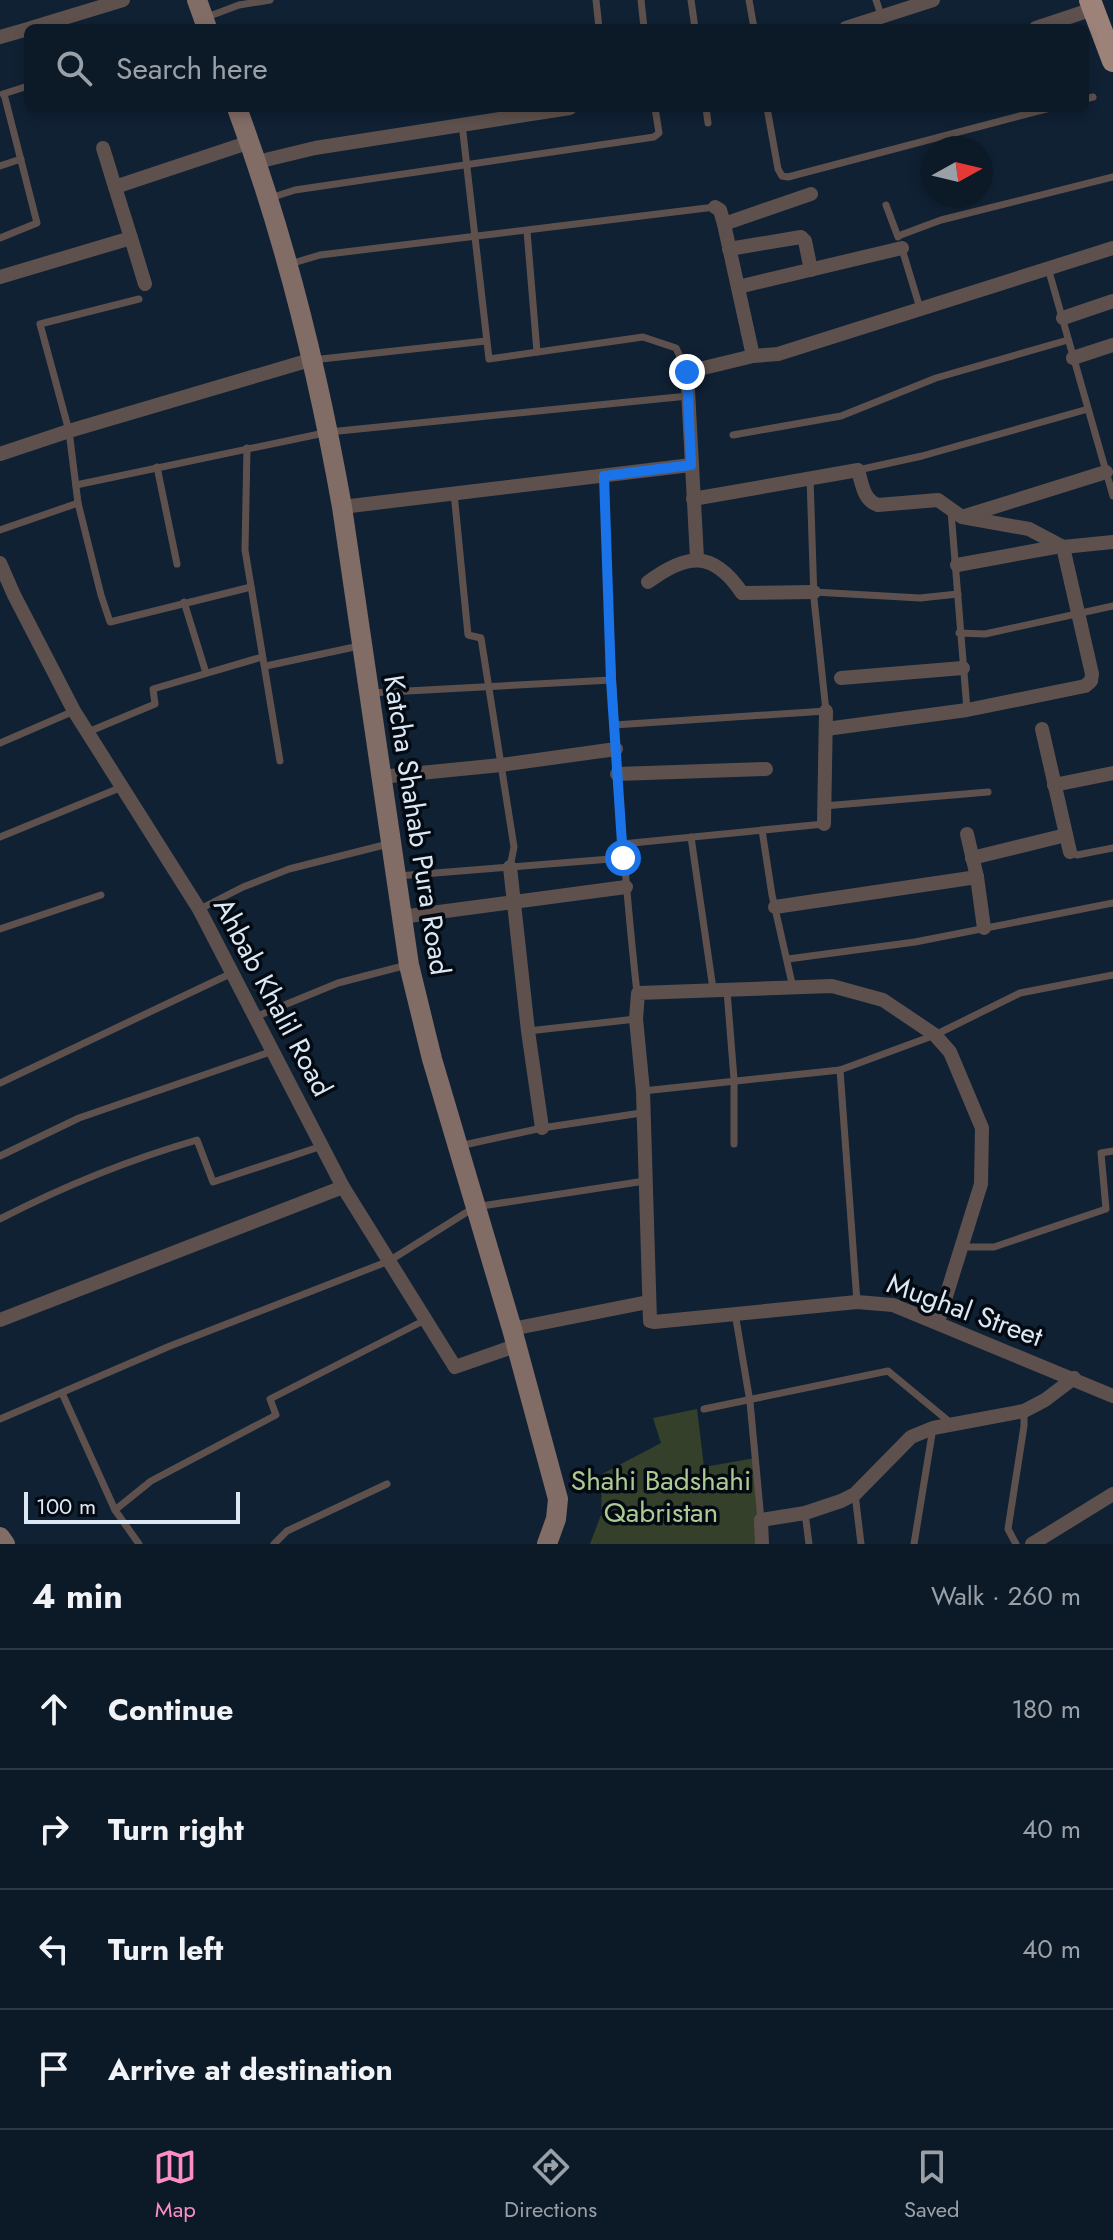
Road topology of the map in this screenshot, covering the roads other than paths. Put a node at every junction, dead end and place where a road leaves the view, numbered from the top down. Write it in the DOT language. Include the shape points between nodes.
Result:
graph roads {
  1 [pos="123,0"];
  2 [pos="270,0"];
  3 [pos="596,0"];
  4 [pos="641,0"];
  5 [pos="691,0"];
  6 [pos="749,0"];
  7 [pos="876,0"];
  8 [pos="933,0"];
  9 [pos="1092,4"];
  10 [pos="203,15"];
  11 [pos="881,15"];
  12 [pos="63,23"];
  13 [pos="599,24"];
  14 [pos="644,24"];
  15 [pos="694,24"];
  16 [pos="753,24"];
  17 [pos="857,24"];
  18 [pos="1045,24"];
  19 [pos="24,30"];
  20 [pos="0,37"];
  21 [pos="1113,61"];
  22 [pos="24,87"];
  23 [pos="2,94"];
  24 [pos="239,112"];
  25 [pos="543,112"];
  26 [pos="656,112"];
  27 [pos="707,112"];
  28 [pos="768,112"];
  29 [pos="1035,112"];
  30 [pos="708,123"];
  31 [pos="462,124"];
  32 [pos="250,142"];
  33 [pos="103,148"];
  34 [pos="21,159"];
  35 [pos="257,162"];
  36 [pos="467,165"];
  37 [pos="0,166"];
  38 [pos="1113,177"];
  39 [pos="115,187"];
  40 [pos="811,194"];
  41 [pos="268,199"];
  42 [pos="886,205"];
  43 [pos="715,207"];
  44 [pos="724,224"];
  45 [pos="527,231"];
  46 [pos="475,237"];
  47 [pos="0,238"];
  48 [pos="131,238"];
  49 [pos="900,242"];
  50 [pos="1113,248"];
  51 [pos="729,249"];
  52 [pos="288,264"];
  53 [pos="1048,268"];
  54 [pos="811,270"];
  55 [pos="0,277"];
  56 [pos="145,284"];
  57 [pos="738,287"];
  58 [pos="139,299"];
  59 [pos="1113,301"];
  60 [pos="920,308"];
  61 [pos="1063,318"];
  62 [pos="1068,340"];
  63 [pos="486,341"];
  64 [pos="1113,345"];
  65 [pos="537,352"];
  66 [pos="753,356"];
  67 [pos="1073,358"];
  68 [pos="310,360"];
  69 [pos="687,372"];
  70 [pos="688,396"];
  71 [pos="1088,409"];
  72 [pos="69,431"];
  73 [pos="329,432"];
  74 [pos="733,435"];
  75 [pos="247,448"];
  76 [pos="0,454"];
  77 [pos="691,465"];
  78 [pos="157,467"];
  79 [pos="858,470"];
  80 [pos="1106,472"];
  81 [pos="604,476"];
  82 [pos="810,478"];
  83 [pos="76,485"];
  84 [pos="454,493"];
  85 [pos="1113,496"];
  86 [pos="693,499"];
  87 [pos="78,503"];
  88 [pos="342,507"];
  89 [pos="956,514"];
  90 [pos="0,530"];
  91 [pos="1113,542"];
  92 [pos="1062,546"];
  93 [pos="697,558"];
  94 [pos="0,563"];
  95 [pos="177,564"];
  96 [pos="957,565"];
  97 [pos="648,582"];
  98 [pos="251,587"];
  99 [pos="814,592"];
  100 [pos="958,594"];
  101 [pos="184,602"];
  102 [pos="1113,606"];
  103 [pos="1077,614"];
  104 [pos="959,633"];
  105 [pos="361,646"];
  106 [pos="264,662"];
  107 [pos="963,668"];
  108 [pos="206,673"];
  109 [pos="841,678"];
  110 [pos="611,680"];
  111 [pos="489,687"];
  112 [pos="367,693"];
  113 [pos="967,710"];
  114 [pos="74,711"];
  115 [pos="826,711"];
  116 [pos="614,725"];
  117 [pos="826,729"];
  118 [pos="1042,729"];
  119 [pos="88,732"];
  120 [pos="0,743"];
  121 [pos="616,749"];
  122 [pos="280,761"];
  123 [pos="501,765"];
  124 [pos="766,769"];
  125 [pos="1113,773"];
  126 [pos="617,774"];
  127 [pos="380,777"];
  128 [pos="1054,785"];
  129 [pos="122,787"];
  130 [pos="988,792"];
  131 [pos="824,806"];
  132 [pos="824,824"];
  133 [pos="762,830"];
  134 [pos="967,834"];
  135 [pos="1066,835"];
  136 [pos="0,837"];
  137 [pos="691,837"];
  138 [pos="390,843"];
  139 [pos="622,844"];
  140 [pos="1113,848"];
  141 [pos="1070,852"];
  142 [pos="623,858"];
  143 [pos="972,858"];
  144 [pos="510,867"];
  145 [pos="395,876"];
  146 [pos="977,877"];
  147 [pos="626,887"];
  148 [pos="101,895"];
  149 [pos="513,902"];
  150 [pos="1113,903"];
  151 [pos="775,907"];
  152 [pos="199,909"];
  153 [pos="401,917"];
  154 [pos="984,928"];
  155 [pos="0,929"];
  156 [pos="788,959"];
  157 [pos="409,965"];
  158 [pos="232,973"];
  159 [pos="1113,975"];
  160 [pos="720,988"];
  161 [pos="793,988"];
  162 [pos="638,993"];
  163 [pos="255,1017"];
  164 [pos="636,1019"];
  165 [pos="528,1031"];
  166 [pos="935,1035"];
  167 [pos="273,1051"];
  168 [pos="840,1070"];
  169 [pos="734,1079"];
  170 [pos="0,1083"];
  171 [pos="643,1091"];
  172 [pos="641,1113"];
  173 [pos="542,1128"];
  174 [pos="734,1144"];
  175 [pos="322,1146"];
  176 [pos="457,1146"];
  177 [pos="1113,1151"];
  178 [pos="0,1156"];
  179 [pos="645,1180"];
  180 [pos="343,1187"];
  181 [pos="475,1207"];
  182 [pos="0,1219"];
  183 [pos="961,1247"];
  184 [pos="389,1261"];
  185 [pos="648,1302"];
  186 [pos="857,1302"];
  187 [pos="735,1313"];
  188 [pos="0,1320"];
  189 [pos="425,1320"];
  190 [pos="938,1322"];
  191 [pos="513,1337"];
  192 [pos="1074,1378"];
  193 [pos="62,1393"];
  194 [pos="1113,1396"];
  195 [pos="750,1402"];
  196 [pos="704,1409"];
  197 [pos="1024,1411"];
  198 [pos="0,1419"];
  199 [pos="954,1426"];
  200 [pos="933,1428"];
  201 [pos="387,1484"];
  202 [pos="855,1494"];
  203 [pos="1113,1494"];
  204 [pos="115,1510"];
  205 [pos="805,1513"];
  206 [pos="761,1520"];
  207 [pos="0,1537"];
  208 [pos="5,1544"];
  209 [pos="139,1544"];
  210 [pos="274,1544"];
  211 [pos="547,1544"];
  212 [pos="762,1544"];
  213 [pos="809,1544"];
  214 [pos="861,1544"];
  215 [pos="914,1544"];
  216 [pos="1016,1544"];
  217 [pos="1032,1544"];
  1 -- 12 [label="street"];
  2 -- 10 [label="lane"];
  3 -- 13 [label="lane"];
  4 -- 14 [label="lane"];
  5 -- 15 [label="lane"];
  6 -- 16 [label="lane"];
  7 -- 11 [label="lane"];
  8 -- 11 [label="street"];
  9 -- 18 [label="street"];
  9 -- 21 [label="main road"];
  11 -- 17 [label="street"];
  19 -- 20 [label="street"];
  22 -- 23 [label="lane"];
  23 -- 34 [label="lane"];
  24 -- 32 [label="street, Katcha Shahab Pura Road"];
  25 -- 31 [label="street"];
  26 -- 36 [label="lane" via="659,133 654,137"];
  27 -- 30 [label="lane"];
  28 -- 29 [label="lane" via="778,169 788,177"];
  31 -- 35 [label="street"];
  31 -- 36 [label="lane"];
  32 -- 35 [label="street, Katcha Shahab Pura Road"];
  32 -- 39 [label="street"];
  33 -- 39 [label="street"];
  34 -- 37 [label="lane"];
  34 -- 47 [label="lane" via="37,223"];
  35 -- 41 [label="street, Katcha Shahab Pura Road"];
  36 -- 41 [label="lane" via="295,190"];
  36 -- 46 [label="lane"];
  38 -- 49 [label="lane" via="941,220"];
  39 -- 48 [label="street"];
  40 -- 44 [label="street"];
  41 -- 52 [label="street, Katcha Shahab Pura Road"];
  42 -- 49 [label="lane"];
  43 -- 44 [label="street"];
  43 -- 45 [label="lane"];
  44 -- 51 [label="street"];
  45 -- 46 [label="lane"];
  45 -- 65 [label="lane"];
  46 -- 52 [label="lane" via="320,255"];
  46 -- 63 [label="lane"];
  48 -- 55 [label="street"];
  48 -- 56 [label="street"];
  49 -- 54 [label="street"];
  49 -- 60 [label="lane"];
  50 -- 53 [label="street"];
  51 -- 54 [label="street" via="801,237"];
  51 -- 57 [label="street"];
  52 -- 68 [label="street, Katcha Shahab Pura Road"];
  53 -- 60 [label="street"];
  53 -- 61 [label="lane"];
  54 -- 57 [label="street"];
  57 -- 66 [label="street"];
  58 -- 72 [label="lane" via="40,324"];
  59 -- 61 [label="street"];
  60 -- 66 [label="street" via="778,354"];
  61 -- 62 [label="lane"];
  62 -- 67 [label="lane"];
  62 -- 74 [label="lane" via="936,378 841,416"];
  63 -- 65 [label="lane" via="489,359"];
  63 -- 68 [label="lane"];
  64 -- 67 [label="street"];
  65 -- 69 [label="lane" via="643,337 676,348"];
  66 -- 69 [label="street"];
  67 -- 71 [label="lane"];
  68 -- 72 [label="street"];
  68 -- 73 [label="street, Katcha Shahab Pura Road"];
  69 -- 70 [label="street"];
  70 -- 73 [label="lane"];
  70 -- 77 [label="street"];
  71 -- 79 [label="lane"];
  71 -- 80 [label="lane"];
  72 -- 76 [label="street"];
  72 -- 83 [label="lane"];
  73 -- 75 [label="lane"];
  73 -- 88 [label="street, Katcha Shahab Pura Road"];
  75 -- 78 [label="lane"];
  75 -- 98 [label="lane" via="245,550"];
  77 -- 81 [label="street"];
  77 -- 86 [label="street"];
  78 -- 83 [label="lane"];
  78 -- 95 [label="lane"];
  79 -- 82 [label="street"];
  79 -- 89 [label="street" via="870,502 938,500"];
  80 -- 85 [label="lane"];
  80 -- 89 [label="street"];
  81 -- 84 [label="street"];
  81 -- 110 [label="lane"];
  82 -- 86 [label="street"];
  82 -- 99 [label="lane"];
  83 -- 87 [label="lane"];
  84 -- 88 [label="street"];
  84 -- 111 [label="lane" via="468,635 481,638"];
  86 -- 93 [label="street"];
  87 -- 90 [label="lane"];
  87 -- 101 [label="lane" via="110,622"];
  88 -- 105 [label="street, Katcha Shahab Pura Road"];
  89 -- 92 [label="street" via="1029,529"];
  89 -- 96 [label="lane"];
  91 -- 92 [label="street"];
  92 -- 96 [label="street"];
  92 -- 103 [label="street"];
  93 -- 97 [label="street"];
  93 -- 99 [label="street" via="724,570 742,593"];
  94 -- 114 [label="street, Ahbab Khalil Road"];
  96 -- 100 [label="lane"];
  98 -- 101 [label="lane"];
  98 -- 106 [label="lane"];
  99 -- 100 [label="lane" via="920,598"];
  99 -- 115 [label="lane"];
  100 -- 104 [label="lane"];
  101 -- 108 [label="lane"];
  102 -- 103 [label="lane"];
  103 -- 104 [label="lane" via="985,634"];
  103 -- 113 [label="street" via="1091,681"];
  104 -- 107 [label="lane"];
  105 -- 106 [label="lane"];
  105 -- 112 [label="street, Katcha Shahab Pura Road"];
  106 -- 108 [label="lane"];
  106 -- 122 [label="lane"];
  107 -- 109 [label="street"];
  107 -- 113 [label="lane"];
  108 -- 119 [label="lane" via="153,689 155,704"];
  110 -- 111 [label="lane"];
  110 -- 116 [label="lane"];
  111 -- 112 [label="lane"];
  111 -- 123 [label="lane"];
  112 -- 127 [label="street, Katcha Shahab Pura Road"];
  113 -- 117 [label="street"];
  114 -- 119 [label="street, Ahbab Khalil Road"];
  114 -- 120 [label="lane"];
  115 -- 116 [label="lane"];
  115 -- 117 [label="street"];
  116 -- 121 [label="lane"];
  117 -- 131 [label="street"];
  118 -- 128 [label="street"];
  119 -- 129 [label="street, Ahbab Khalil Road"];
  121 -- 123 [label="street"];
  121 -- 126 [label="lane"];
  123 -- 127 [label="street"];
  123 -- 144 [label="lane" via="514,847"];
  124 -- 126 [label="street"];
  125 -- 128 [label="street"];
  126 -- 139 [label="lane"];
  127 -- 138 [label="street, Katcha Shahab Pura Road"];
  128 -- 135 [label="street"];
  129 -- 136 [label="lane"];
  129 -- 152 [label="street, Ahbab Khalil Road"];
  130 -- 131 [label="lane"];
  131 -- 132 [label="street"];
  132 -- 133 [label="lane"];
  133 -- 137 [label="lane"];
  133 -- 151 [label="lane"];
  134 -- 143 [label="street"];
  135 -- 141 [label="street"];
  135 -- 143 [label="street"];
  137 -- 139 [label="lane"];
  137 -- 160 [label="lane"];
  138 -- 145 [label="street, Katcha Shahab Pura Road"];
  138 -- 152 [label="lane" via="289,869"];
  139 -- 142 [label="lane"];
  140 -- 141 [label="lane"];
  142 -- 144 [label="lane"];
  142 -- 147 [label="lane"];
  143 -- 146 [label="street"];
  144 -- 145 [label="lane"];
  144 -- 149 [label="street"];
  145 -- 153 [label="street, Katcha Shahab Pura Road"];
  146 -- 151 [label="street"];
  146 -- 154 [label="street"];
  147 -- 149 [label="street"];
  147 -- 162 [label="lane"];
  148 -- 155 [label="lane"];
  149 -- 153 [label="street"];
  149 -- 165 [label="street"];
  150 -- 154 [label="lane"];
  151 -- 156 [label="lane"];
  152 -- 158 [label="street, Ahbab Khalil Road"];
  153 -- 157 [label="street, Katcha Shahab Pura Road"];
  154 -- 156 [label="lane"];
  156 -- 161 [label="lane"];
  157 -- 163 [label="lane" via="338,983"];
  157 -- 176 [label="street, Katcha Shahab Pura Road"];
  158 -- 163 [label="street, Ahbab Khalil Road"];
  158 -- 170 [label="lane"];
  159 -- 166 [label="lane" via="1020,993"];
  160 -- 161 [label="street"];
  160 -- 162 [label="street"];
  160 -- 169 [label="lane"];
  161 -- 166 [label="street" via="832,986 883,1000"];
  162 -- 164 [label="street"];
  163 -- 167 [label="street, Ahbab Khalil Road"];
  164 -- 165 [label="lane"];
  164 -- 171 [label="street"];
  165 -- 173 [label="street"];
  166 -- 168 [label="lane"];
  166 -- 183 [label="street" via="950,1052 982,1128 981,1184"];
  167 -- 175 [label="street, Ahbab Khalil Road"];
  167 -- 178 [label="lane" via="79,1118"];
  168 -- 169 [label="lane"];
  168 -- 186 [label="lane"];
  169 -- 171 [label="lane"];
  169 -- 174 [label="lane"];
  171 -- 172 [label="street"];
  172 -- 173 [label="lane"];
  172 -- 179 [label="street"];
  173 -- 176 [label="lane"];
  175 -- 180 [label="street, Ahbab Khalil Road"];
  175 -- 182 [label="lane" via="213,1182 197,1140 135,1158"];
  176 -- 181 [label="street, Katcha Shahab Pura Road"];
  177 -- 183 [label="lane" via="1101,1153 1106,1209 994,1247"];
  179 -- 181 [label="lane"];
  179 -- 185 [label="street"];
  180 -- 184 [label="street, Ahbab Khalil Road"];
  180 -- 188 [label="street"];
  181 -- 184 [label="lane"];
  181 -- 191 [label="street, Katcha Shahab Pura Road"];
  183 -- 190 [label="street"];
  184 -- 189 [label="street, Ahbab Khalil Road"];
  184 -- 193 [label="lane"];
  185 -- 187 [label="street, Mughal Street" via="650,1321"];
  185 -- 191 [label="street"];
  186 -- 187 [label="street, Mughal Street"];
  186 -- 190 [label="street, Mughal Street" via="893,1305"];
  187 -- 195 [label="lane"];
  189 -- 191 [label="street, Ahbab Khalil Road" via="455,1367"];
  189 -- 204 [label="lane" via="270,1399 276,1415 151,1481"];
  190 -- 192 [label="street, Mughal Street"];
  191 -- 211 [label="street, Katcha Shahab Pura Road" via="558,1499"];
  192 -- 194 [label="street, Mughal Street"];
  192 -- 197 [label="street"];
  193 -- 198 [label="lane"];
  193 -- 204 [label="lane"];
  195 -- 196 [label="lane"];
  195 -- 199 [label="lane" via="888,1371"];
  195 -- 206 [label="lane"];
  197 -- 199 [label="street"];
  197 -- 216 [label="lane" via="1008,1529"];
  199 -- 200 [label="street"];
  200 -- 202 [label="street" via="911,1437"];
  200 -- 215 [label="lane"];
  201 -- 210 [label="lane" via="287,1531"];
  202 -- 205 [label="street"];
  202 -- 214 [label="lane"];
  203 -- 217 [label="street"];
  204 -- 209 [label="lane"];
  205 -- 206 [label="street"];
  205 -- 213 [label="lane"];
  206 -- 212 [label="street"];
  207 -- 208 [label="street"];
}
